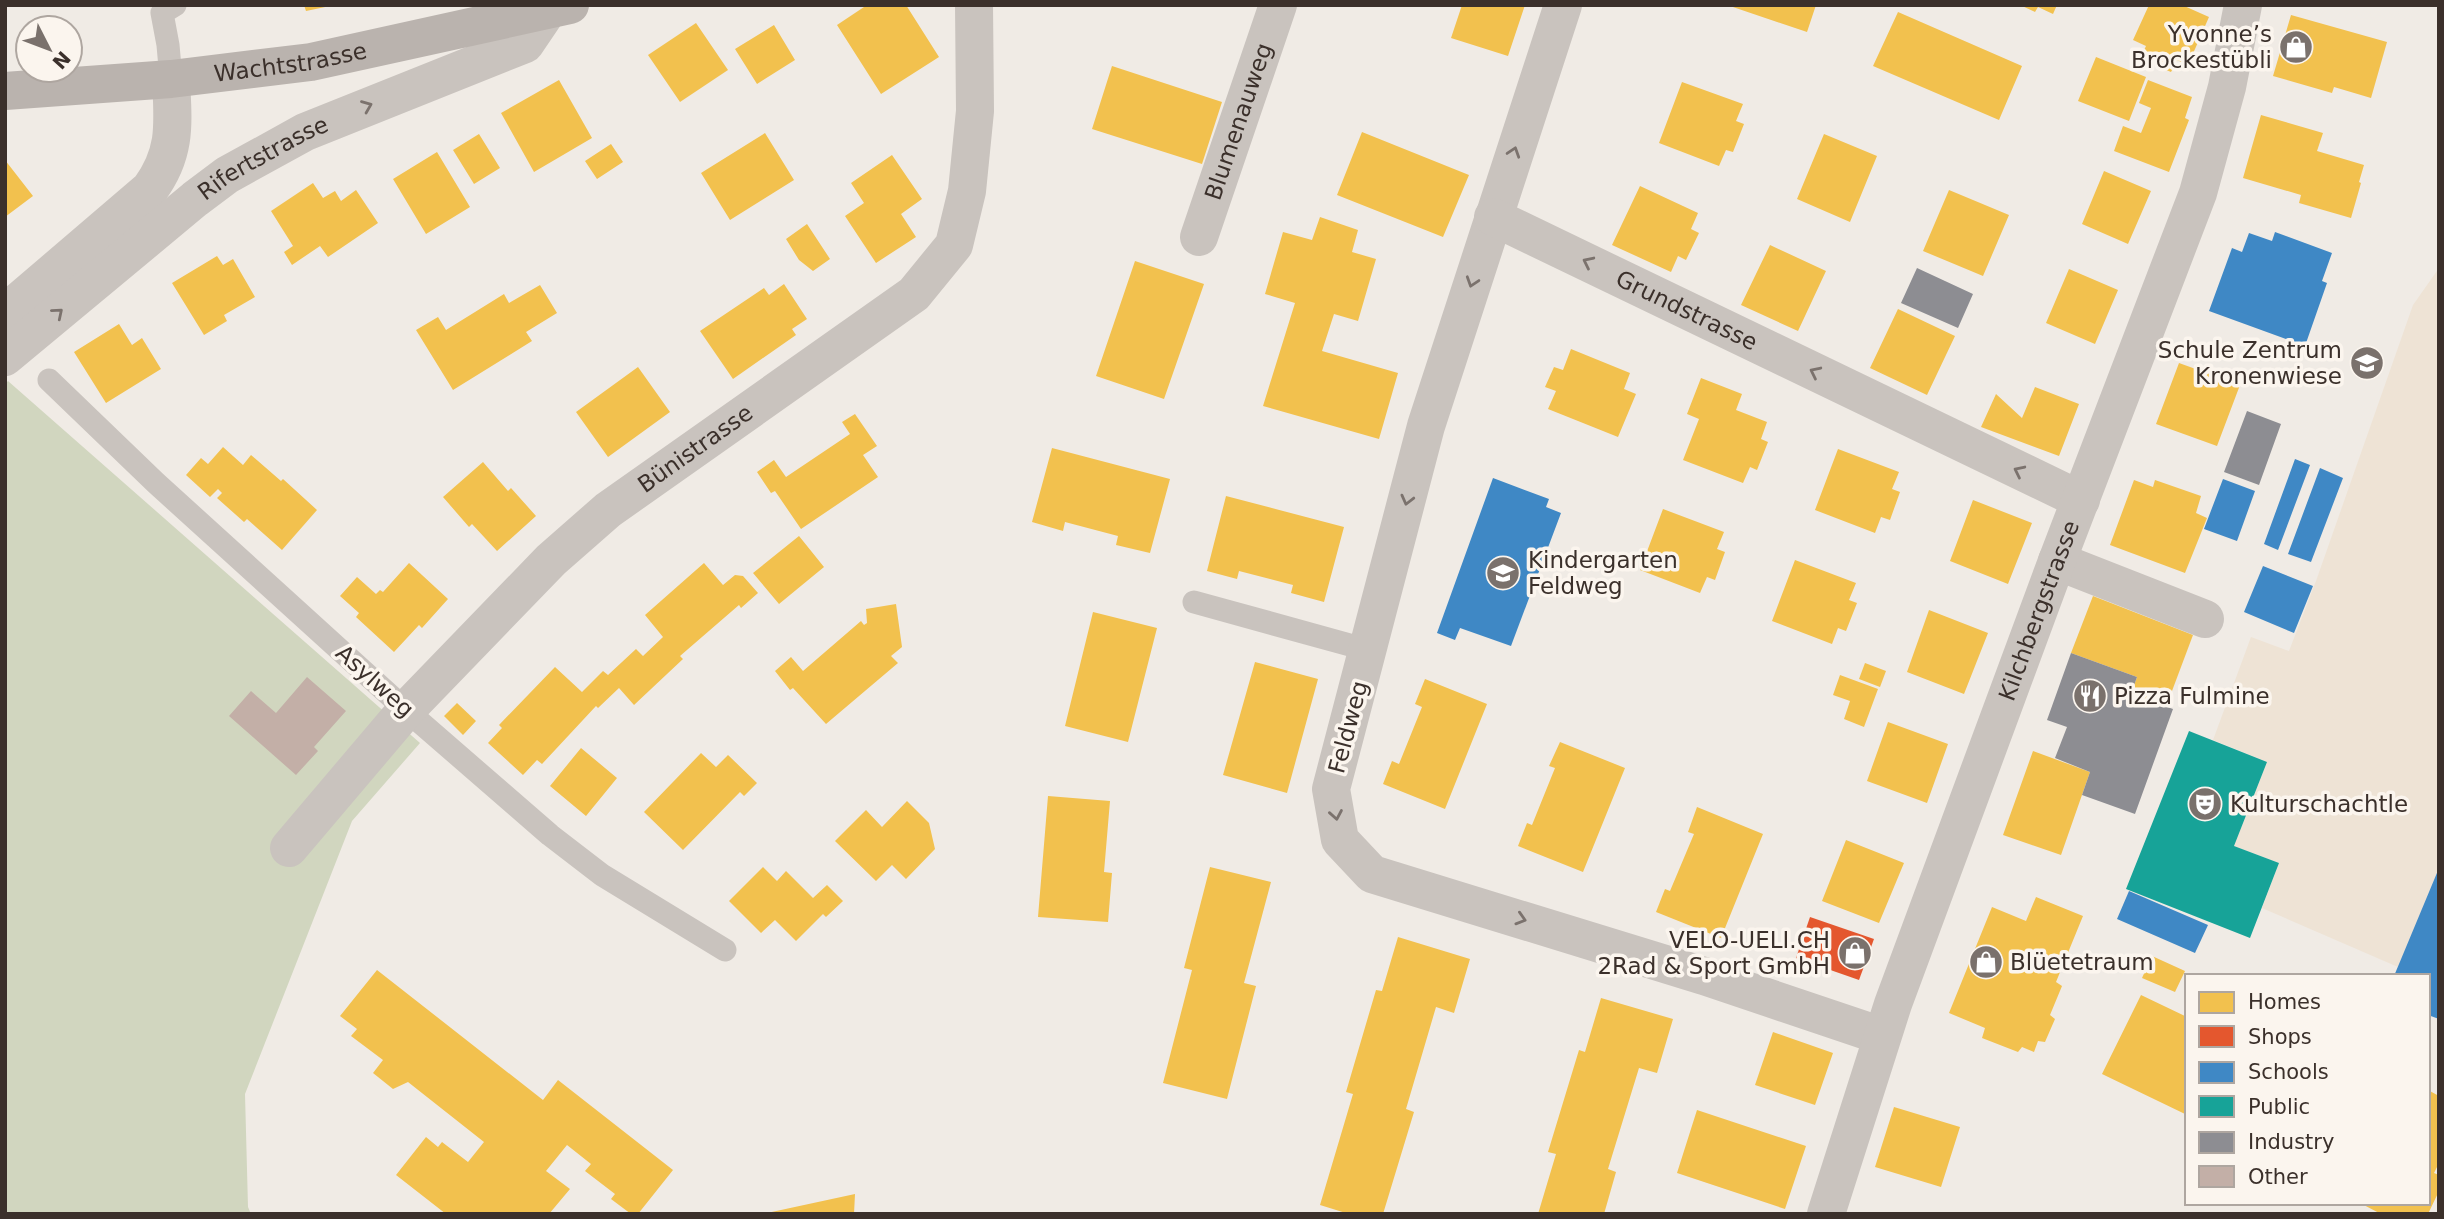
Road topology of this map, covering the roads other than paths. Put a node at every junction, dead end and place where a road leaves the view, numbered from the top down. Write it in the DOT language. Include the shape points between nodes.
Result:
graph roads {
  1 [pos="175,5"];
  2 [pos="974,5"];
  3 [pos="1278,5"];
  4 [pos="1563,5"];
  5 [pos="2244,5"];
  6 [pos="559,8"];
  7 [pos="172,79"];
  8 [pos="5,91"];
  9 [pos="1493,217"];
  10 [pos="1199,237"];
  11 [pos="5,313"];
  12 [pos="5,356"];
  13 [pos="49,380"];
  14 [pos="2081,500"];
  15 [pos="2057,561"];
  16 [pos="1194,602"];
  17 [pos="2205,620"];
  18 [pos="1368,650"];
  19 [pos="406,710"];
  20 [pos="289,848"];
  21 [pos="725,950"];
  22 [pos="1882,1036"];
  23 [pos="1826,1214"];
  1 -- 7 [label="lane" via="162,13"];
  2 -- 19 [label="street, Bünistrasse" via="975,111 967,191 954,245 914,294 608,510 551,560"];
  3 -- 10 [label="street, Blumenauweg"];
  9 -- 4 [label="street, one-way"];
  5 -- 14 [label="street, Kilchbergstrasse" via="2198,193"];
  6 -- 7 [label="main road, Wachtstrasse" via="311,62"];
  12 -- 6 [label="street, Rifertstrasse, one-way" via="227,175 306,132 525,44"];
  7 -- 8 [label="main road, Wachtstrasse"];
  7 -- 11 [label="street" via="173,132 162,173 150,189"];
  14 -- 9 [label="street, Grundstrasse, one-way"];
  9 -- 18 [label="street, Feldweg, one-way" via="1426,426"];
  13 -- 19 [label="lane, Asylweg"];
  14 -- 15 [label="street, Kilchbergstrasse"];
  15 -- 17 [label="street"];
  15 -- 22 [label="street, Kilchbergstrasse"];
  16 -- 18 [label="lane"];
  18 -- 22 [label="street, Feldweg, one-way" via="1331,789 1340,840 1372,874"];
  19 -- 20 [label="street, Bünistrasse"];
  19 -- 21 [label="lane, Asylweg" via="601,875"];
  22 -- 23 [label="street, Kilchbergstrasse"];
}
